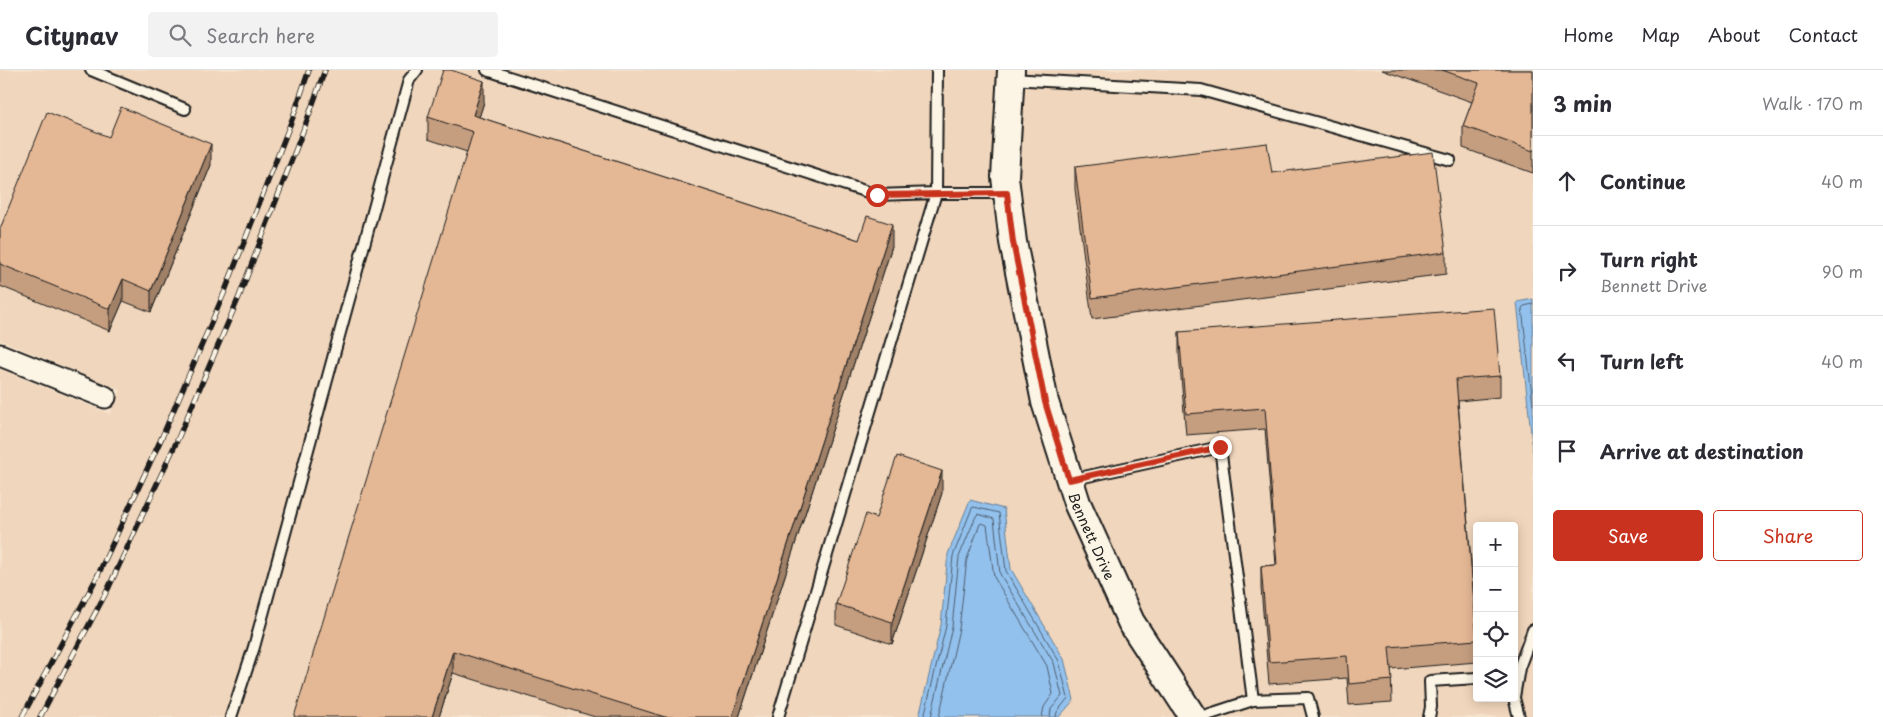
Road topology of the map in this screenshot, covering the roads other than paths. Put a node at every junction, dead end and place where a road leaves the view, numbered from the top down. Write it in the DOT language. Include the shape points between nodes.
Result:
graph roads {
  1 [pos="91,70"];
  2 [pos="417,70"];
  3 [pos="487,70"];
  4 [pos="937,70"];
  5 [pos="1010,74"];
  6 [pos="185,109"];
  7 [pos="1450,160"];
  8 [pos="1007,193"];
  9 [pos="936,194"];
  10 [pos="0,355"];
  11 [pos="105,397"];
  12 [pos="1069,480"];
  13 [pos="1533,630"];
  14 [pos="1518,669"];
  15 [pos="1473,678"];
  16 [pos="1253,700"];
  17 [pos="1515,702"];
  18 [pos="231,717"];
  19 [pos="778,717"];
  20 [pos="1193,717"];
  21 [pos="1201,717"];
  22 [pos="1313,717"];
  23 [pos="1429,717"];
  24 [pos="1519,717"];
  1 -- 6 [label="lane"];
  2 -- 18 [label="lane" via="409,80 254,647"];
  3 -- 9 [label="lane" via="877,195"];
  4 -- 9 [label="lane"];
  5 -- 7 [label="lane" via="1201,90"];
  5 -- 8 [label="street, Bennett Drive"];
  8 -- 9 [label="lane"];
  8 -- 12 [label="street, Bennett Drive" via="1013,242 1045,402"];
  9 -- 19 [label="lane"];
  10 -- 11 [label="street"];
  12 -- 16 [label="lane" via="1220,447"];
  12 -- 20 [label="street, Bennett Drive" via="1131,622"];
  13 -- 14 [label="lane"];
  15 -- 23 [label="lane" via="1430,682"];
  16 -- 21 [label="lane"];
  16 -- 22 [label="lane" via="1308,698"];
  17 -- 24 [label="lane"];
}
